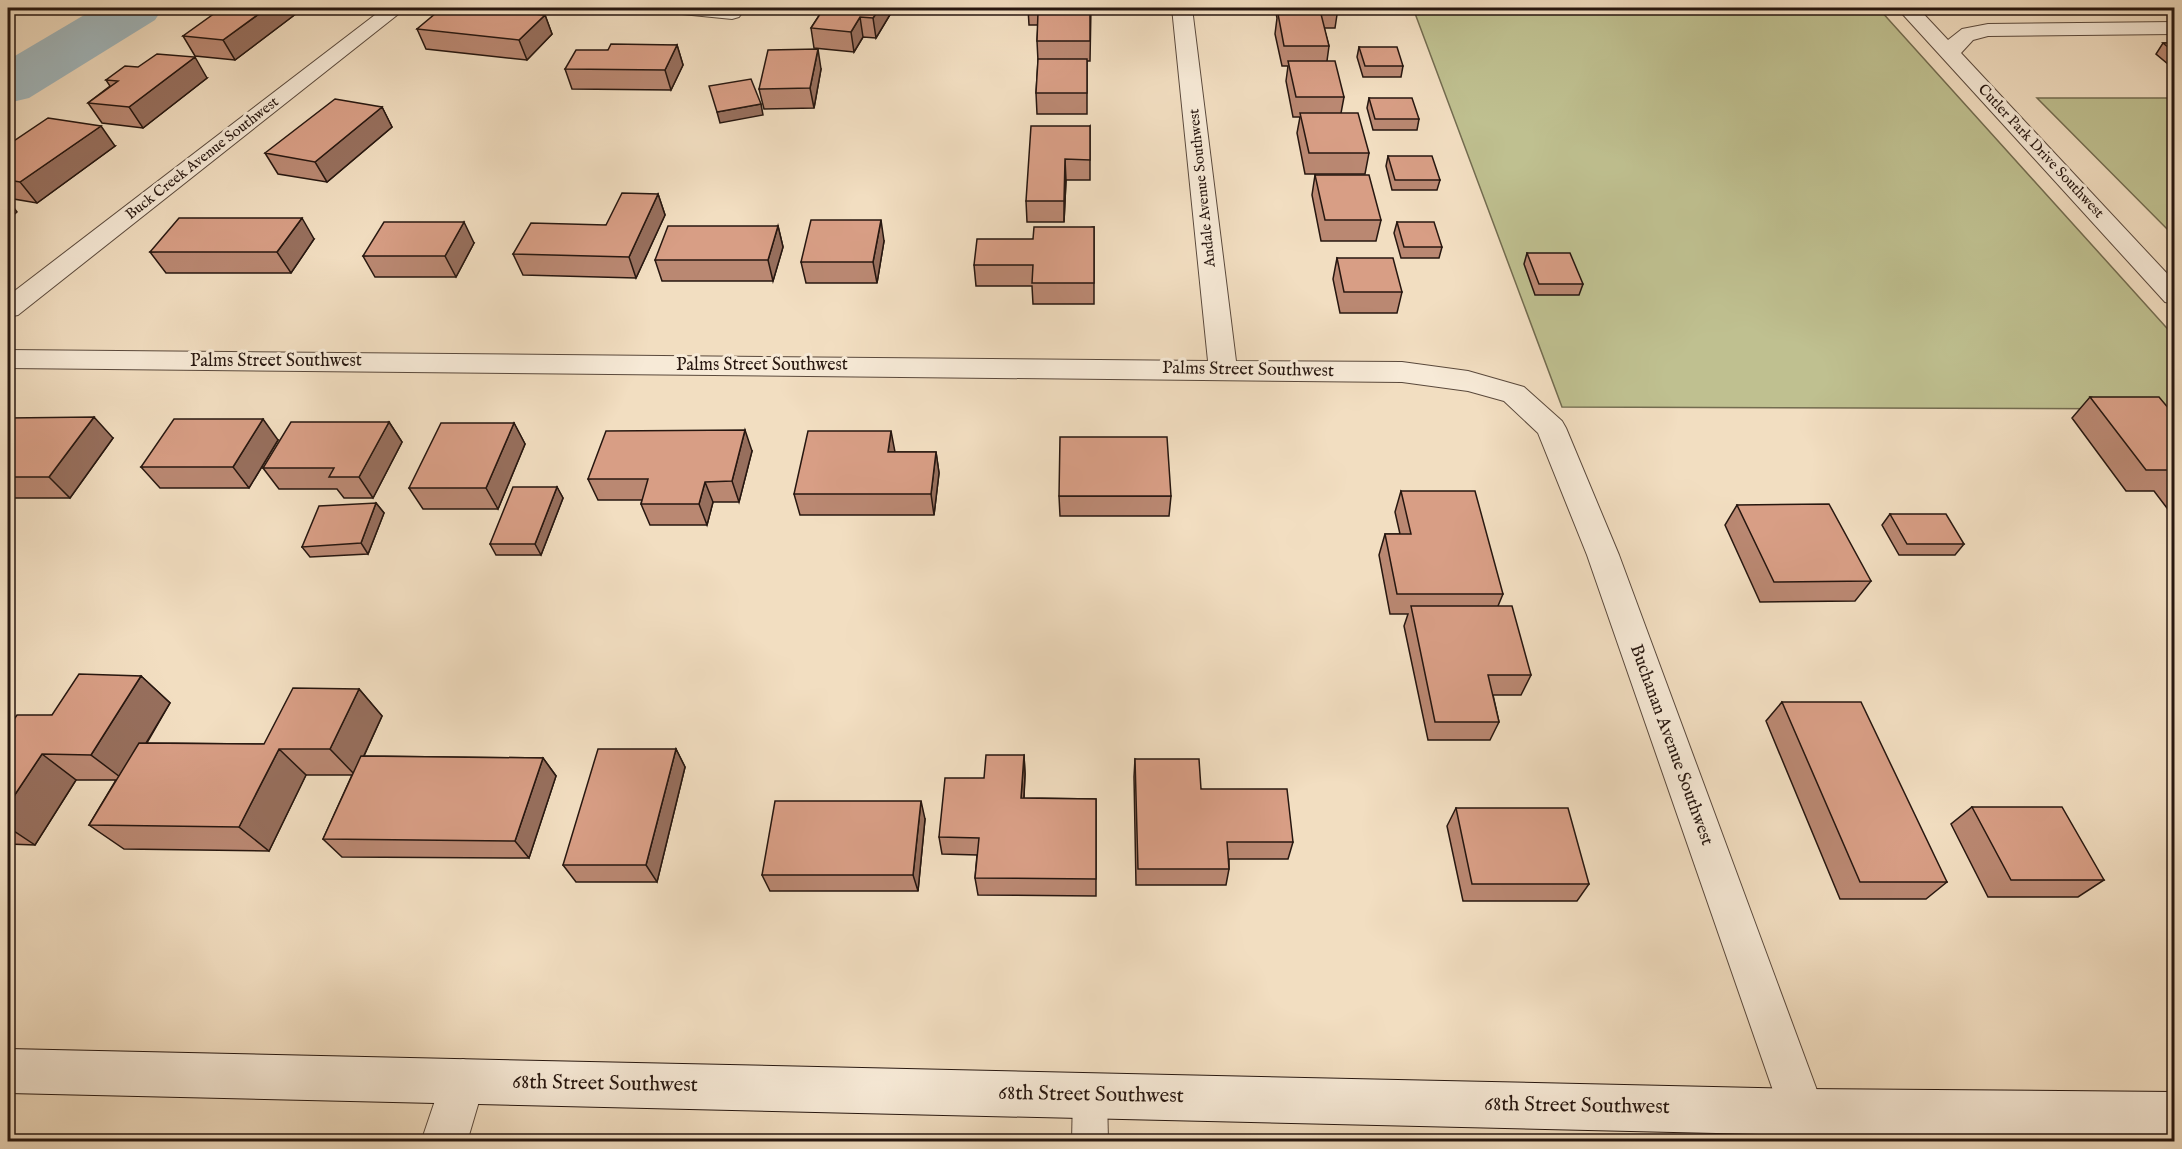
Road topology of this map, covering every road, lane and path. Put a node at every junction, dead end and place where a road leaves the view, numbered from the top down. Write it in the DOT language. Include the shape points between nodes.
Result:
graph roads {
  1 [pos="396,8"];
  2 [pos="682,8"];
  3 [pos="1182,8"];
  4 [pos="1907,8"];
  5 [pos="732,13"];
  6 [pos="2175,28"];
  7 [pos="1950,53"];
  8 [pos="2175,296"];
  9 [pos="8,309"];
  10 [pos="8,359"];
  11 [pos="1222,369"];
  12 [pos="1514,394"];
  13 [pos="8,1071"];
  14 [pos="463,1081"];
  15 [pos="1090,1095"];
  16 [pos="1802,1112"];
  17 [pos="2175,1115"];
  18 [pos="444,1142"];
  19 [pos="1090,1142"];
  1 -- 9 [label="street, Buck Creek Avenue Southwest"];
  2 -- 5 [label="street"];
  3 -- 11 [label="street, Andale Avenue Southwest"];
  4 -- 7 [label="street, Cutler Park Drive Southwest"];
  6 -- 7 [label="street" via="1988,30 1959,38"];
  7 -- 8 [label="street, Cutler Park Drive Southwest"];
  10 -- 11 [label="street, Palms Street Southwest"];
  11 -- 12 [label="street, Palms Street Southwest" via="1402,372 1468,381"];
  12 -- 16 [label="street, Buchanan Avenue Southwest" via="1551,428 1603,555"];
  13 -- 14 [label="street, 68th Street Southwest"];
  14 -- 15 [label="street, 68th Street Southwest"];
  14 -- 18 [label="street"];
  15 -- 16 [label="street, 68th Street Southwest"];
  15 -- 19 [label="lane"];
  16 -- 17 [label="street, 68th Street Southwest"];
}
